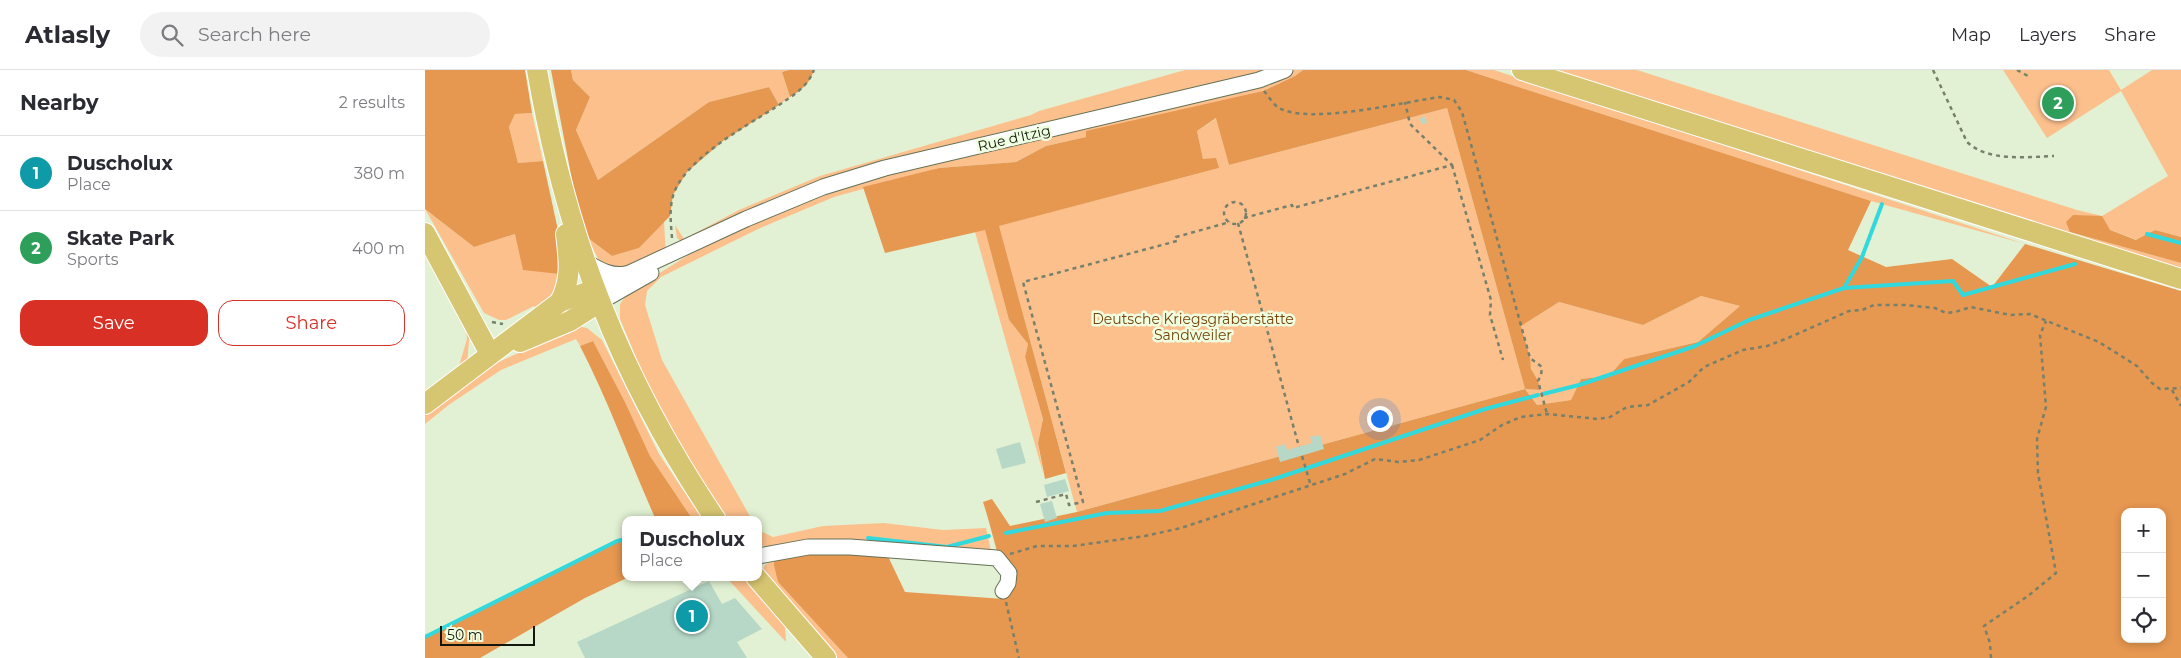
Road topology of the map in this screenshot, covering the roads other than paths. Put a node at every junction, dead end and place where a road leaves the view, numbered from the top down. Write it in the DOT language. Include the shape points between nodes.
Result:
graph roads {
  1 [pos="537,70"];
  2 [pos="1285,70"];
  3 [pos="1522,70"];
  4 [pos="559,180"];
  5 [pos="746,219"];
  6 [pos="425,233"];
  7 [pos="584,260"];
  8 [pos="632,272"];
  9 [pos="2181,279"];
  10 [pos="597,295"];
  11 [pos="560,302"];
  12 [pos="570,321"];
  13 [pos="611,329"];
  14 [pos="490,354"];
  15 [pos="425,404"];
  16 [pos="713,516"];
  17 [pos="762,555"];
  18 [pos="760,581"];
  19 [pos="1003,591"];
  20 [pos="818,655"];
  1 -- 4 [label="main road"];
  2 -- 5 [label="street, Rue d'Itzig" via="1259,80 885,168 823,187"];
  3 -- 9 [label="main road"];
  4 -- 7 [label="main road"];
  4 -- 11 [label="main road" via="570,269"];
  5 -- 8 [label="street, Rue d'Itzig"];
  5 -- 10 [label="street, Rue d'Itzig"];
  6 -- 14 [label="main road"];
  7 -- 8 [label="street" via="607,273"];
  7 -- 10 [label="main road"];
  8 -- 10 [label="street, Rue d'Itzig"];
  10 -- 11 [label="main road"];
  10 -- 12 [label="main road"];
  10 -- 13 [label="main road"];
  11 -- 14 [label="main road"];
  12 -- 13 [label="main road" via="584,320"];
  12 -- 14 [label="main road"];
  13 -- 16 [label="main road" via="679,464"];
  14 -- 15 [label="main road"];
  17 -- 19 [label="street" via="808,547 850,547 997,558 1009,573"];
  18 -- 20 [label="main road"];
}
